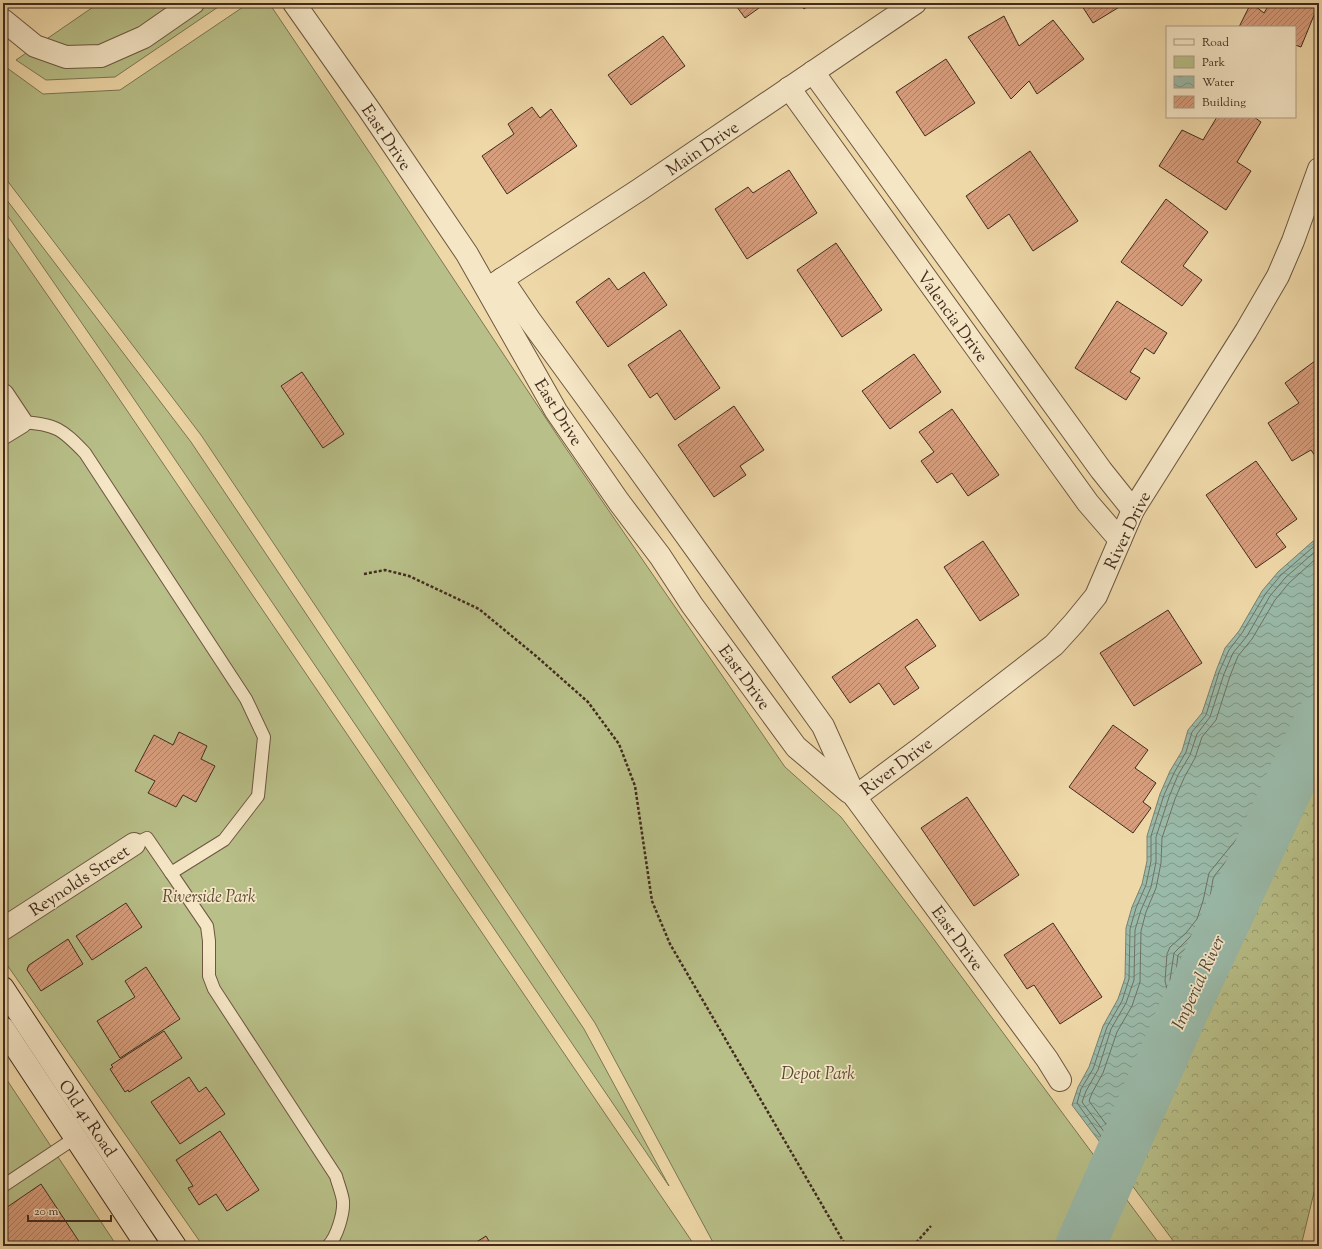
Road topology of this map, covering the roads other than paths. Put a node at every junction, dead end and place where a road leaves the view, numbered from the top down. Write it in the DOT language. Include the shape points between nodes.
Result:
graph roads {
  1 [pos="193,3"];
  2 [pos="294,3"];
  3 [pos="914,3"];
  4 [pos="3,20"];
  5 [pos="813,72"];
  6 [pos="789,88"];
  7 [pos="1319,169"];
  8 [pos="494,284"];
  9 [pos="3,394"];
  10 [pos="21,422"];
  11 [pos="3,433"];
  12 [pos="1133,510"];
  13 [pos="1120,540"];
  14 [pos="855,796"];
  15 [pos="134,844"];
  16 [pos="171,873"];
  17 [pos="3,930"];
  18 [pos="3,988"];
  19 [pos="3,1028"];
  20 [pos="1060,1080"];
  21 [pos="75,1138"];
  22 [pos="3,1186"];
  23 [pos="147,1246"];
  24 [pos="175,1246"];
  25 [pos="328,1246"];
  1 -- 4 [label="street" via="144,37 101,56 66,57 35,46"];
  2 -- 8 [label="street, East Drive" via="458,242"];
  3 -- 5 [label="street, Main Drive"];
  5 -- 6 [label="street, Main Drive"];
  5 -- 12 [label="street, Valencia Drive" via="1101,470"];
  6 -- 8 [label="street, Main Drive"];
  6 -- 13 [label="street, Valencia Drive" via="1088,503"];
  7 -- 12 [label="street, River Drive" via="1278,276"];
  8 -- 14 [label="street, East Drive" via="529,319 823,726"];
  8 -- 14 [label="street, East Drive" via="556,411 619,502 796,746"];
  9 -- 10 [label="street"];
  10 -- 11 [label="street"];
  10 -- 16 [label="lane" via="51,426 66,434 85,453 246,699 264,737 258,796 224,840"];
  12 -- 13 [label="street, River Drive"];
  13 -- 14 [label="street, River Drive" via="1096,596 1054,644 929,742"];
  14 -- 20 [label="street, East Drive"];
  15 -- 16 [label="lane" via="147,838"];
  15 -- 17 [label="street, Reynolds Street"];
  16 -- 25 [label="lane" via="207,926 209,976 214,989 336,1176 343,1201 340,1225"];
  18 -- 24 [label="street, Old 41 Road"];
  19 -- 21 [label="street, Old 41 Road"];
  21 -- 22 [label="lane"];
  21 -- 23 [label="street, Old 41 Road"];
}
